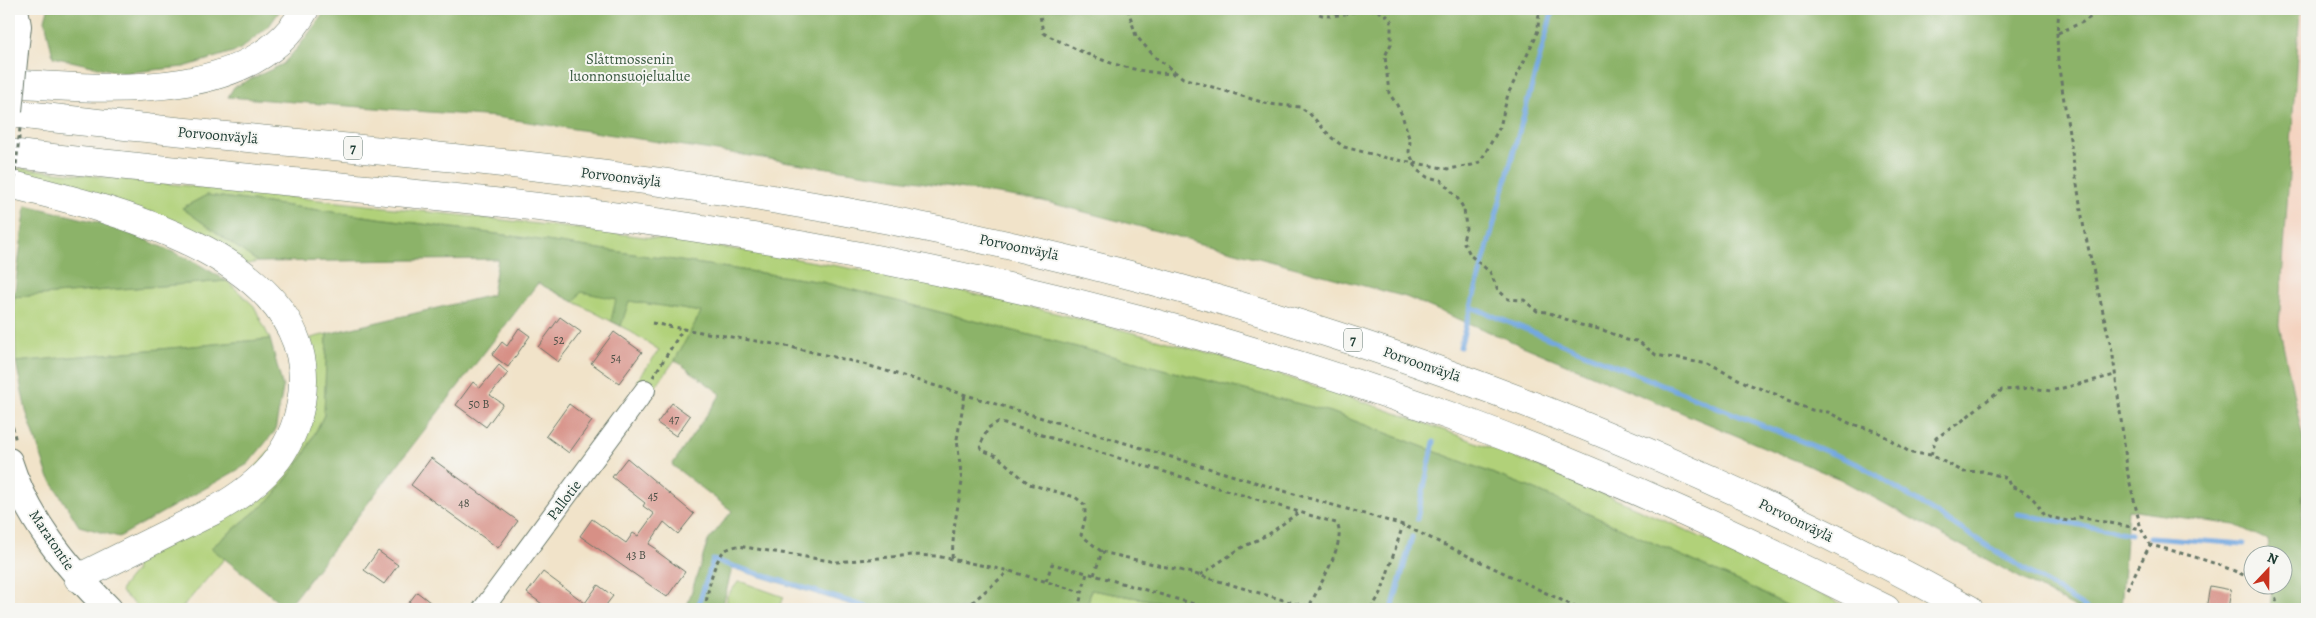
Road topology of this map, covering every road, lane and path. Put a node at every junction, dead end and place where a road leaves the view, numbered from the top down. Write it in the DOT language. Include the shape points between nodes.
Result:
graph roads {
  1 [pos="306,9"];
  2 [pos="1038,9"];
  3 [pos="1128,9"];
  4 [pos="1313,9"];
  5 [pos="1370,9"];
  6 [pos="1539,9"];
  7 [pos="2059,9"];
  8 [pos="2103,9"];
  9 [pos="18,24"];
  10 [pos="2057,33"];
  11 [pos="1176,74"];
  12 [pos="9,83"];
  13 [pos="9,112"];
  14 [pos="9,153"];
  15 [pos="1413,161"];
  16 [pos="11,194"];
  17 [pos="9,239"];
  18 [pos="652,323"];
  19 [pos="683,329"];
  20 [pos="2116,375"];
  21 [pos="645,390"];
  22 [pos="965,394"];
  23 [pos="1931,454"];
  24 [pos="9,461"];
  25 [pos="1299,512"];
  26 [pos="1403,525"];
  27 [pos="2142,528"];
  28 [pos="2150,545"];
  29 [pos="1102,552"];
  30 [pos="952,558"];
  31 [pos="1010,571"];
  32 [pos="1087,573"];
  33 [pos="2244,575"];
  34 [pos="1094,576"];
  35 [pos="1200,576"];
  36 [pos="78,578"];
  37 [pos="1046,581"];
  38 [pos="2126,589"];
  39 [pos="1081,592"];
  40 [pos="109,609"];
  41 [pos="483,609"];
  42 [pos="705,609"];
  43 [pos="967,609"];
  44 [pos="1078,609"];
  45 [pos="1211,609"];
  46 [pos="1371,609"];
  47 [pos="1580,609"];
  48 [pos="1886,609"];
  49 [pos="1969,609"];
  1 -- 12 [label="highway" via="274,45 239,67 219,75 152,87"];
  2 -- 11 [label="path" via="1043,32 1085,54 1149,73"];
  3 -- 11 [label="path" via="1136,36"];
  4 -- 5 [label="path" via="1321,15 1332,16"];
  5 -- 15 [label="path" via="1384,13 1391,20 1391,44 1385,56 1388,93 1398,104"];
  6 -- 15 [label="path" via="1536,39 1508,94 1500,127 1480,162 1449,169"];
  7 -- 10 [label="path"];
  8 -- 10 [label="path"];
  9 -- 13 [label="main road, bridge"];
  10 -- 20 [label="path" via="2058,62 2084,229"];
  11 -- 15 [label="path" via="1268,104 1300,107 1344,147"];
  13 -- 49 [label="highway, Porvoonväylä / 7" via="483,161 698,187 879,218 1083,262 1252,308 1492,388 1718,483"];
  14 -- 48 [label="highway" via="687,226 864,256 1057,297 1241,347 1476,426 1658,500"];
  15 -- 23 [label="path" via="1417,170 1427,177 1441,180 1458,199 1464,209 1466,228 1463,241 1471,256 1490,272 1498,290 1508,298 1524,300 1537,311 1638,341 1656,355 1708,364 1778,394 1787,401 1828,412 1878,432 1911,453"];
  16 -- 17 [label="path"];
  16 -- 36 [label="highway" via="97,207 159,228 208,250 267,295 288,324 300,358 303,377 299,415 284,450 264,476 217,509"];
  18 -- 19 [label="path"];
  19 -- 21 [label="path"];
  19 -- 22 [label="path" via="814,352"];
  20 -- 23 [label="path" via="2051,391 2032,388 2002,390 1936,438"];
  20 -- 27 [label="path" via="2128,474"];
  21 -- 41 [label="street, Pallotie"];
  22 -- 26 [label="path"];
  22 -- 30 [label="path" via="957,440 962,482"];
  23 -- 27 [label="path" via="1964,472 1982,471 2007,478 2010,486 2036,500 2045,516 2068,521 2079,517"];
  24 -- 36 [label="main road, Maratontie" via="14,478 38,524"];
  25 -- 29 [label="path" via="998,422 988,428 980,446 982,450 997,456 1030,484 1075,497 1085,505 1081,535"];
  25 -- 35 [label="path"];
  25 -- 35 [label="path" via="1336,523 1340,531 1336,551 1311,603 1304,606"];
  26 -- 46 [label="path" via="1381,593"];
  26 -- 47 [label="path"];
  27 -- 28 [label="path"];
  28 -- 33 [label="path" via="2200,558"];
  28 -- 38 [label="path"];
  29 -- 34 [label="path"];
  29 -- 35 [label="path"];
  30 -- 31 [label="path"];
  30 -- 42 [label="path" via="912,554 837,562 730,547 721,554"];
  31 -- 37 [label="path"];
  31 -- 43 [label="path"];
  32 -- 34 [label="path"];
  32 -- 37 [label="path" via="1052,564"];
  32 -- 39 [label="path"];
  34 -- 45 [label="path"];
  36 -- 40 [label="main road, Maratontie"];
  37 -- 39 [label="path"];
  39 -- 44 [label="path"];
}
